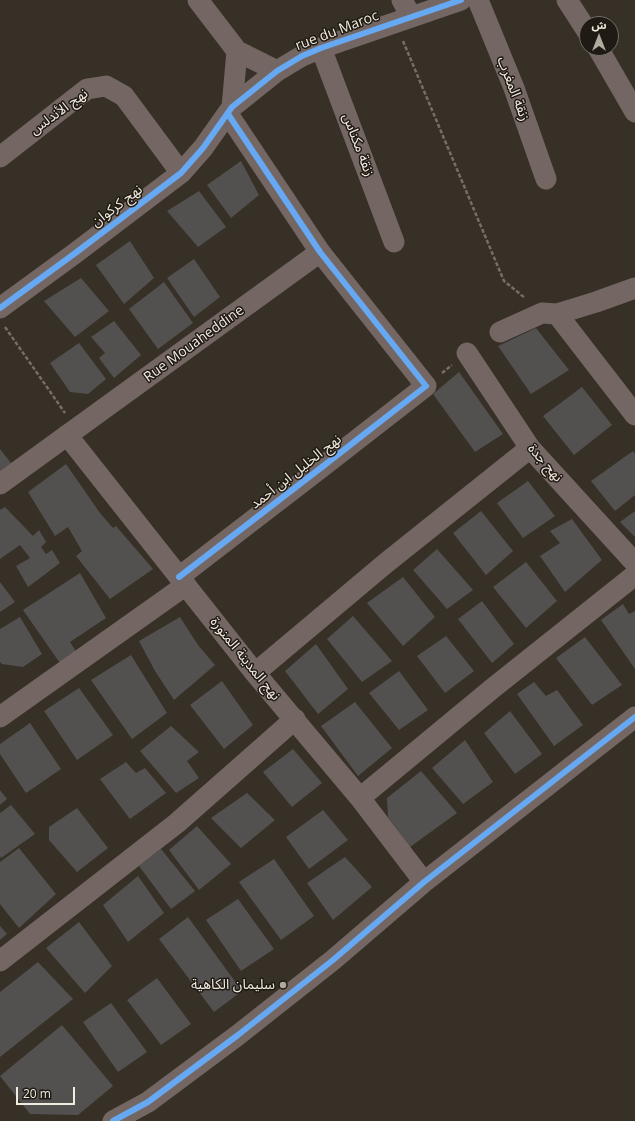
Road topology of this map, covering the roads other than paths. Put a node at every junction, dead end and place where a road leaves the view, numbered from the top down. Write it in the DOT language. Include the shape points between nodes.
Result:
graph roads {
  1 [pos="198,0"];
  2 [pos="461,0"];
  3 [pos="478,0"];
  4 [pos="567,0"];
  5 [pos="403,13"];
  6 [pos="579,19"];
  7 [pos="321,48"];
  8 [pos="237,51"];
  9 [pos="603,56"];
  10 [pos="277,71"];
  11 [pos="230,110"];
  12 [pos="635,112"];
  13 [pos="0,157"];
  14 [pos="181,173"];
  15 [pos="546,179"];
  16 [pos="394,242"];
  17 [pos="320,252"];
  18 [pos="635,288"];
  19 [pos="550,314"];
  20 [pos="2,317"];
  21 [pos="500,332"];
  22 [pos="467,353"];
  23 [pos="635,415"];
  24 [pos="72,432"];
  25 [pos="530,448"];
  26 [pos="0,484"];
  27 [pos="635,563"];
  28 [pos="635,575"];
  29 [pos="182,581"];
  30 [pos="255,673"];
  31 [pos="2,712"];
  32 [pos="635,717"];
  33 [pos="294,719"];
  34 [pos="360,798"];
  35 [pos="424,882"];
  36 [pos="0,961"];
  37 [pos="148,1102"];
  38 [pos="113,1121"];
  39 [pos="131,1121"];
  1 -- 8 [label="street"];
  2 -- 5 [label="street, rue du Maroc"];
  3 -- 15 [label="street, زنقة المغرب" via="514,88"];
  4 -- 6 [label="street"];
  5 -- 7 [label="street, rue du Maroc"];
  7 -- 10 [label="street, rue du Maroc"];
  7 -- 16 [label="street, زنقة مكناس"];
  8 -- 10 [label="street"];
  8 -- 11 [label="street"];
  9 -- 12 [label="street"];
  10 -- 11 [label="street, rue du Maroc"];
  11 -- 14 [label="street, نهج كركوان" via="203,148"];
  11 -- 17 [label="street"];
  13 -- 14 [label="street, نهج الأندلس" via="87,89 106,86 124,96"];
  14 -- 20 [label="street, نهج كركوان" via="74,254"];
  17 -- 24 [label="street, Rue Mouaheddine"];
  17 -- 29 [label="street, نهج الخليل ابن أحمد" via="426,386"];
  18 -- 19 [label="street"];
  19 -- 21 [label="street"];
  19 -- 23 [label="street"];
  22 -- 25 [label="street, نهج جدة"];
  24 -- 26 [label="street, Rue Mouaheddine"];
  24 -- 29 [label="street, نهج المدينة المنورة"];
  25 -- 27 [label="street, نهج جدة"];
  25 -- 30 [label="street" via="386,563"];
  28 -- 34 [label="street"];
  29 -- 30 [label="street, نهج المدينة المنورة"];
  29 -- 31 [label="street, نهج الخليل ابن أحمد"];
  30 -- 33 [label="street, نهج المدينة المنورة"];
  32 -- 35 [label="street"];
  33 -- 34 [label="street, نهج المدينة المنورة"];
  33 -- 36 [label="street" via="177,824"];
  34 -- 35 [label="street, نهج المدينة المنورة"];
  35 -- 37 [label="street" via="317,973"];
  37 -- 38 [label="street"];
  37 -- 39 [label="street"];
}
